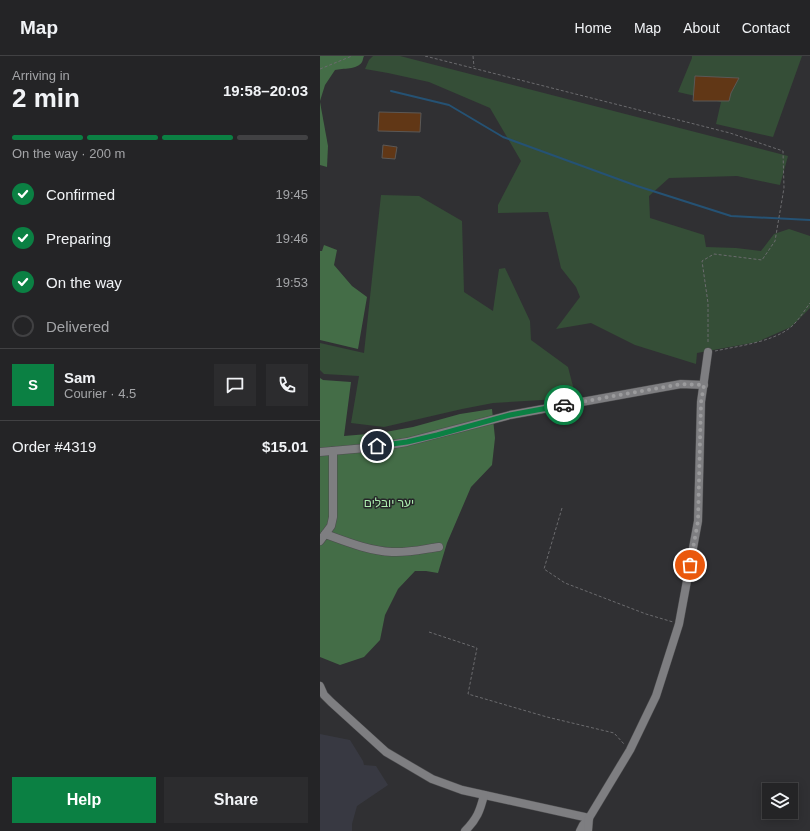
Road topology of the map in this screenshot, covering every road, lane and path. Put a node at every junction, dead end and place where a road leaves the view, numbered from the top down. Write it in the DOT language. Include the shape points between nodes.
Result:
graph roads {
  1 [pos="352,56"];
  2 [pos="425,56"];
  3 [pos="473,56"];
  4 [pos="320,68"];
  5 [pos="474,68"];
  6 [pos="810,303"];
  7 [pos="708,352"];
  8 [pos="704,385"];
  9 [pos="333,451"];
  10 [pos="320,452"];
  11 [pos="562,508"];
  12 [pos="326,534"];
  13 [pos="320,541"];
  14 [pos="439,547"];
  15 [pos="679,624"];
  16 [pos="429,632"];
  17 [pos="320,686"];
  18 [pos="630,750"];
  19 [pos="484,795"];
  20 [pos="589,818"];
  21 [pos="464,831"];
  22 [pos="580,831"];
  23 [pos="588,831"];
  1 -- 4 [label="path"];
  2 -- 5 [label="path"];
  3 -- 5 [label="path"];
  5 -- 7 [label="path" via="730,133 783,151 784,188 775,241 762,260 714,254 702,261 708,303"];
  6 -- 7 [label="path" via="791,326 770,339"];
  7 -- 8 [label="street"];
  8 -- 9 [label="street" via="681,384 510,415 407,442"];
  8 -- 15 [label="street" via="701,402 698,521"];
  9 -- 10 [label="street"];
  9 -- 12 [label="street" via="333,517"];
  11 -- 15 [label="path" via="544,569 565,583"];
  12 -- 13 [label="street"];
  12 -- 14 [label="street" via="374,550 393,552"];
  15 -- 18 [label="street" via="656,696"];
  16 -- 18 [label="path" via="477,648 468,694 614,733"];
  17 -- 19 [label="street" via="331,702 386,752 432,779"];
  18 -- 20 [label="street"];
  19 -- 20 [label="street"];
  19 -- 21 [label="street" via="481,810"];
  20 -- 22 [label="street"];
  20 -- 23 [label="street"];
}
